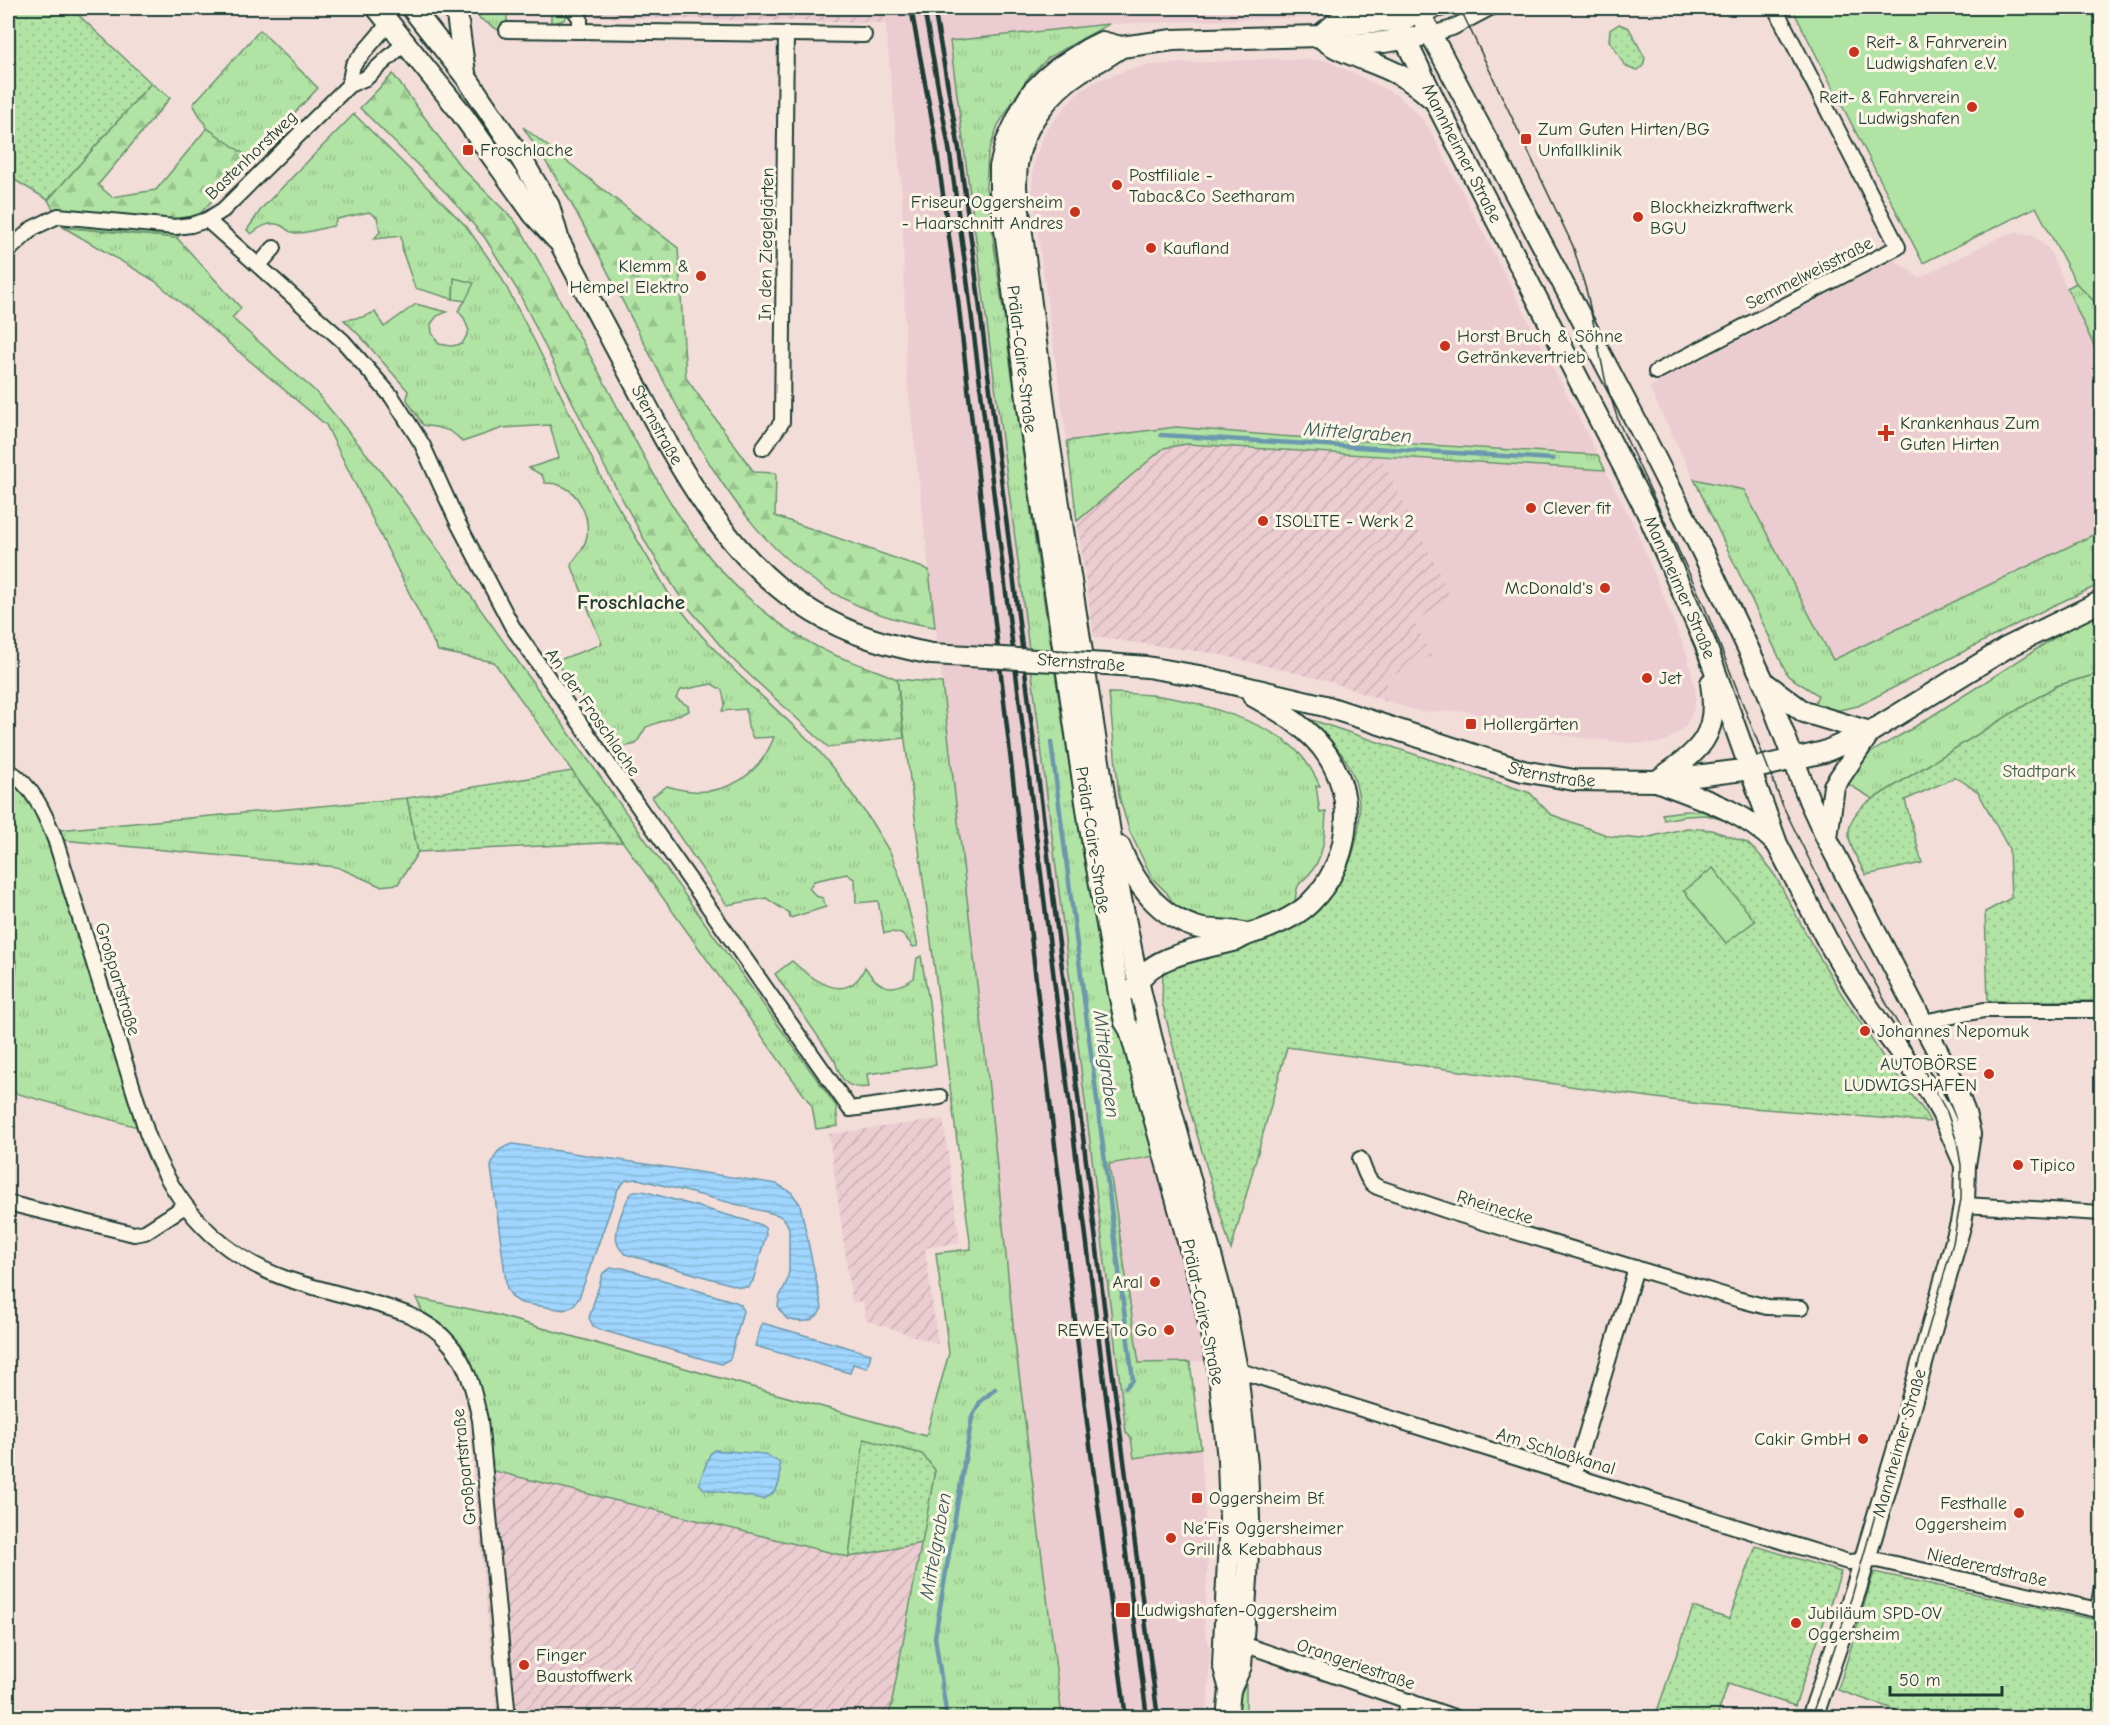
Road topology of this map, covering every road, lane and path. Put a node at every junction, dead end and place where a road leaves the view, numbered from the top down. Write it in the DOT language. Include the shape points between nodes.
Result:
graph roads {
  1 [pos="377,8"];
  2 [pos="456,8"];
  3 [pos="573,8"];
  4 [pos="1356,8"];
  5 [pos="1443,8"];
  6 [pos="1490,8"];
  7 [pos="1775,8"];
  8 [pos="1419,11"];
  9 [pos="423,12"];
  10 [pos="1393,14"];
  11 [pos="395,15"];
  12 [pos="507,30"];
  13 [pos="580,30"];
  14 [pos="786,34"];
  15 [pos="1432,34"];
  16 [pos="864,35"];
  17 [pos="1327,35"];
  18 [pos="1405,40"];
  19 [pos="406,42"];
  20 [pos="466,77"];
  21 [pos="349,86"];
  22 [pos="1435,101"];
  23 [pos="207,220"];
  24 [pos="559,242"];
  25 [pos="274,248"];
  26 [pos="8,251"];
  27 [pos="259,265"];
  28 [pos="1656,372"];
  29 [pos="763,448"];
  30 [pos="1060,570"];
  31 [pos="2102,601"];
  32 [pos="1705,643"];
  33 [pos="1764,682"];
  34 [pos="1236,685"];
  35 [pos="1870,732"];
  36 [pos="1794,760"];
  37 [pos="1751,769"];
  38 [pos="8,770"];
  39 [pos="1656,781"];
  40 [pos="1109,819"];
  41 [pos="1827,839"];
  42 [pos="1777,844"];
  43 [pos="1246,934"];
  44 [pos="1138,979"];
  45 [pos="2102,1010"];
  46 [pos="1923,1022"];
  47 [pos="1130,1030"];
  48 [pos="940,1097"];
  49 [pos="1360,1159"];
  50 [pos="1965,1165"];
  51 [pos="8,1203"];
  52 [pos="1964,1205"];
  53 [pos="184,1206"];
  54 [pos="2102,1213"];
  55 [pos="1191,1217"];
  56 [pos="1636,1268"];
  57 [pos="1801,1308"];
  58 [pos="1228,1371"];
  59 [pos="1574,1474"];
  60 [pos="1864,1561"];
  61 [pos="2102,1586"];
  62 [pos="2100,1610"];
  63 [pos="1233,1643"];
  64 [pos="1410,1701"];
  65 [pos="508,1718"];
  66 [pos="1227,1718"];
  67 [pos="1402,1718"];
  68 [pos="1457,1718"];
  69 [pos="1812,1718"];
  1 -- 11 [label="street, Sternstraße"];
  2 -- 20 [label="street"];
  3 -- 13 [label="street" via="580,18"];
  4 -- 17 [label="street"];
  5 -- 8 [label="street"];
  6 -- 15 [label="street"];
  7 -- 28 [label="street, Semmelweisstraße" via="1898,247"];
  8 -- 10 [label="street, Prälat-Caire-Straße"];
  8 -- 15 [label="street, Mannheimer Straße"];
  9 -- 19 [label="street"];
  9 -- 20 [label="street, Sternstraße"];
  10 -- 17 [label="street, Prälat-Caire-Straße"];
  10 -- 18 [label="street, Mannheimer Straße"];
  11 -- 19 [label="street, Sternstraße"];
  11 -- 21 [label="street, Bastenhorstweg" via="353,65"];
  12 -- 13 [label="street"];
  13 -- 14 [label="street"];
  14 -- 16 [label="street"];
  14 -- 29 [label="street, In den Ziegelgärten" via="782,422"];
  15 -- 18 [label="street, Prälat-Caire-Straße"];
  15 -- 33 [label="street, Mannheimer Straße" via="1648,444"];
  17 -- 18 [label="street, Prälat-Caire-Straße"];
  17 -- 22 [label="street" via="1418,85"];
  17 -- 30 [label="street, Prälat-Caire-Straße" via="1173,40 1121,47 1102,42 1058,68 1032,92 1012,126 1000,167 1000,190"];
  18 -- 22 [label="street, Mannheimer Straße"];
  19 -- 21 [label="street, Bastenhorstweg" via="366,78"];
  19 -- 24 [label="street, Sternstraße" via="534,215"];
  20 -- 24 [label="street, Sternstraße" via="549,206"];
  21 -- 23 [label="street, Bastenhorstweg" via="238,197"];
  22 -- 32 [label="street, Mannheimer Straße" via="1648,514"];
  23 -- 26 [label="street, Bastenhorstweg" via="175,227 58,216 33,228"];
  23 -- 27 [label="street, An der Froschlache"];
  24 -- 34 [label="street, Sternstraße, bridge" via="701,500 758,569 812,612 846,630 891,646 932,654 1147,667"];
  25 -- 27 [label="street"];
  27 -- 48 [label="street, An der Froschlache" via="343,341 392,397 422,444 512,626 850,1109"];
  30 -- 40 [label="street, Prälat-Caire-Straße"];
  30 -- 47 [label="street, Prälat-Caire-Straße" via="1090,833 1121,1003"];
  31 -- 35 [label="street, Sternstraße" via="2006,648"];
  32 -- 37 [label="street, Mannheimer Straße"];
  32 -- 39 [label="street" via="1714,702 1711,728 1700,747"];
  33 -- 35 [label="street" via="1804,712"];
  33 -- 36 [label="street, Mannheimer Straße"];
  34 -- 39 [label="street, Sternstraße" via="1325,706 1523,771 1575,780"];
  34 -- 43 [label="street" via="1299,726 1327,754 1340,781 1347,811 1340,857 1326,885 1308,905 1284,920"];
  35 -- 36 [label="street, Sternstraße"];
  35 -- 41 [label="street" via="1834,786"];
  36 -- 37 [label="street, Sternstraße"];
  36 -- 41 [label="street, Mannheimer Straße"];
  37 -- 39 [label="street, Sternstraße"];
  37 -- 42 [label="street, Mannheimer Straße"];
  38 -- 53 [label="street, Großpartstraße" via="31,792 55,839 147,1132 160,1167"];
  39 -- 42 [label="street" via="1737,814"];
  40 -- 43 [label="street" via="1136,882 1160,907 1200,928"];
  40 -- 44 [label="street, Prälat-Caire-Straße"];
  41 -- 46 [label="street, Mannheimer Straße"];
  42 -- 50 [label="street, Mannheimer Straße" via="1854,985 1929,1090"];
  43 -- 44 [label="street" via="1237,940 1170,958"];
  44 -- 47 [label="street"];
  44 -- 55 [label="street, Prälat-Caire-Straße"];
  45 -- 46 [label="street" via="1984,1010"];
  46 -- 50 [label="street, Mannheimer Straße" via="1965,1113 1970,1134"];
  47 -- 55 [label="street, Prälat-Caire-Straße"];
  49 -- 56 [label="street, Rheinecke" via="1373,1186"];
  50 -- 52 [label="street, Mannheimer Straße"];
  51 -- 53 [label="street" via="134,1234 145,1232"];
  52 -- 54 [label="street"];
  52 -- 60 [label="street, Mannheimer Straße"];
  53 -- 65 [label="street, Großpartstraße" via="243,1258 288,1279 400,1310 435,1329 462,1361 472,1383 480,1420"];
  55 -- 58 [label="street, Prälat-Caire-Straße" via="1224,1304"];
  56 -- 57 [label="street, Rheinecke" via="1767,1307"];
  56 -- 59 [label="street"];
  58 -- 59 [label="street, Am Schloßkanal"];
  58 -- 63 [label="street, Prälat-Caire-Straße" via="1246,1454 1249,1518 1247,1579"];
  59 -- 60 [label="street, Am Schloßkanal" via="1848,1562"];
  60 -- 62 [label="street, Niedererdstraße" via="1877,1560"];
  60 -- 69 [label="street, Mannheimer Straße"];
  61 -- 62 [label="street"];
  63 -- 64 [label="street, Orangeriestraße"];
  63 -- 66 [label="street, Prälat-Caire-Straße" via="1241,1666 1230,1690"];
  64 -- 67 [label="street"];
  64 -- 68 [label="street, Orangeriestraße"];
}
